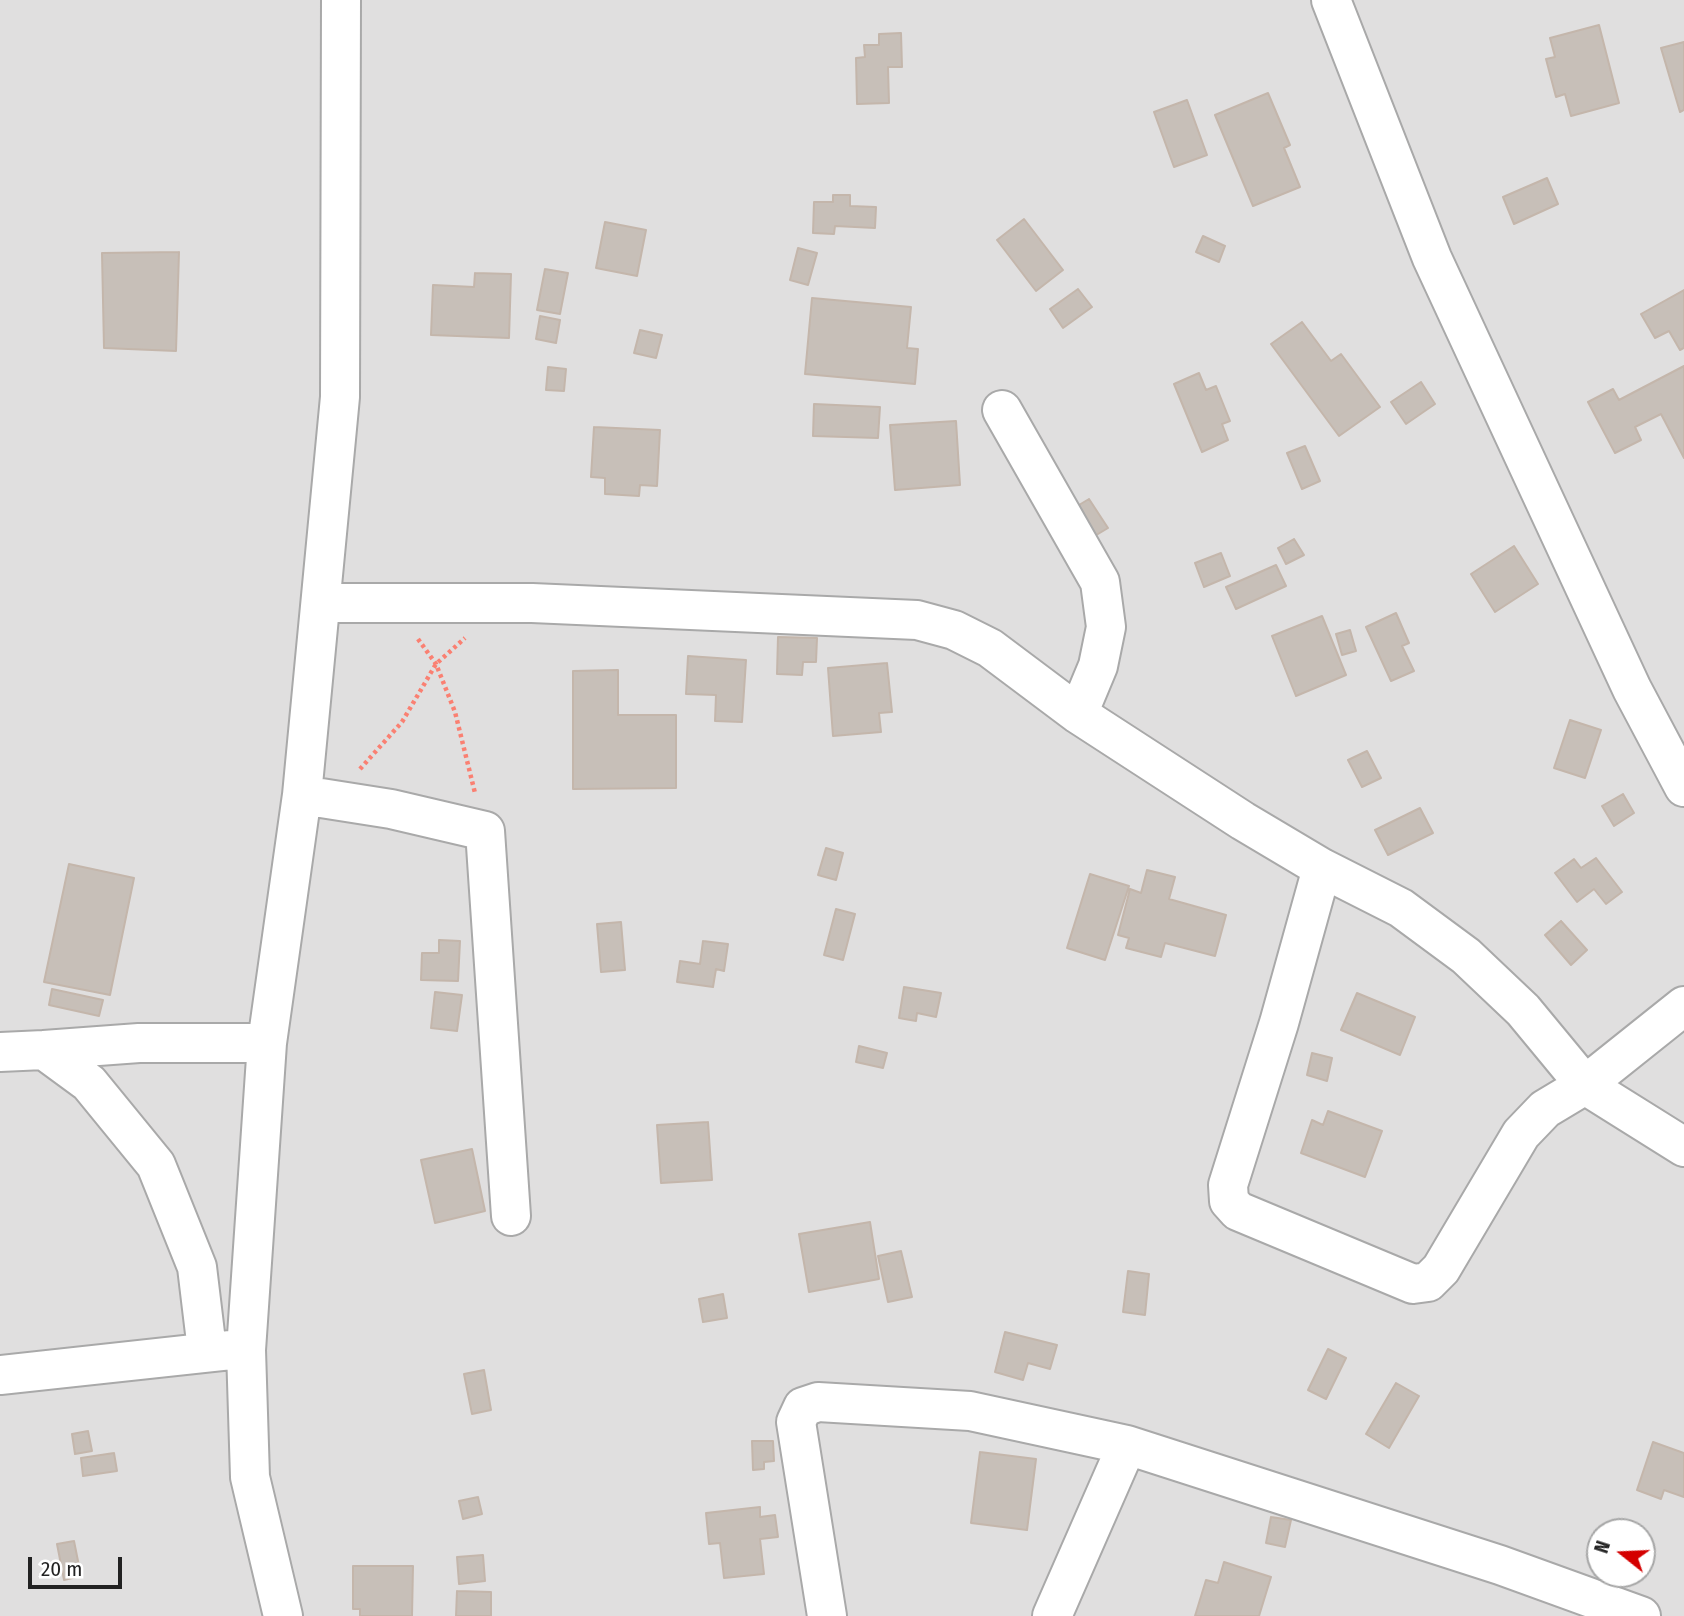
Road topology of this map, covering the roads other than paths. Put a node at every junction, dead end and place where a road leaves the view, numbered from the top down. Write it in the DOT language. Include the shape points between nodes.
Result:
graph roads {
  1 [pos="341,0"];
  2 [pos="1331,0"];
  3 [pos="1002,410"];
  4 [pos="321,603"];
  5 [pos="1078,713"];
  6 [pos="1684,787"];
  7 [pos="318,797"];
  8 [pos="1322,868"];
  9 [pos="1684,1006"];
  10 [pos="267,1042"];
  11 [pos="44,1050"];
  12 [pos="0,1052"];
  13 [pos="1585,1085"];
  14 [pos="1684,1147"];
  15 [pos="511,1216"];
  16 [pos="206,1350"];
  17 [pos="246,1350"];
  18 [pos="0,1375"];
  19 [pos="1127,1445"];
  20 [pos="283,1616"];
  21 [pos="827,1616"];
  22 [pos="1052,1616"];
  23 [pos="1641,1616"];
  1 -- 4 [label="street" via="340,397"];
  2 -- 6 [label="street" via="1432,258 1632,689"];
  3 -- 5 [label="street" via="1100,582 1106,627 1098,666"];
  4 -- 5 [label="street" via="532,603 918,620 954,630 990,648"];
  4 -- 7 [label="street"];
  5 -- 8 [label="street"];
  7 -- 10 [label="street"];
  7 -- 15 [label="street" via="485,831"];
  8 -- 13 [label="street" via="1401,908 1466,956 1522,1010"];
  8 -- 13 [label="street" via="1228,1185 1229,1201 1238,1210 1413,1284 1428,1282 1441,1269 1521,1134 1545,1109"];
  9 -- 13 [label="street"];
  10 -- 11 [label="street" via="139,1043"];
  10 -- 17 [label="street"];
  11 -- 12 [label="street"];
  11 -- 16 [label="street" via="89,1083 156,1165 197,1267"];
  13 -- 14 [label="street"];
  16 -- 17 [label="street"];
  16 -- 18 [label="street"];
  17 -- 20 [label="street" via="250,1477"];
  19 -- 21 [label="street" via="970,1411 818,1402 803,1407 796,1422"];
  19 -- 22 [label="street"];
  19 -- 23 [label="street" via="1500,1565"];
}
